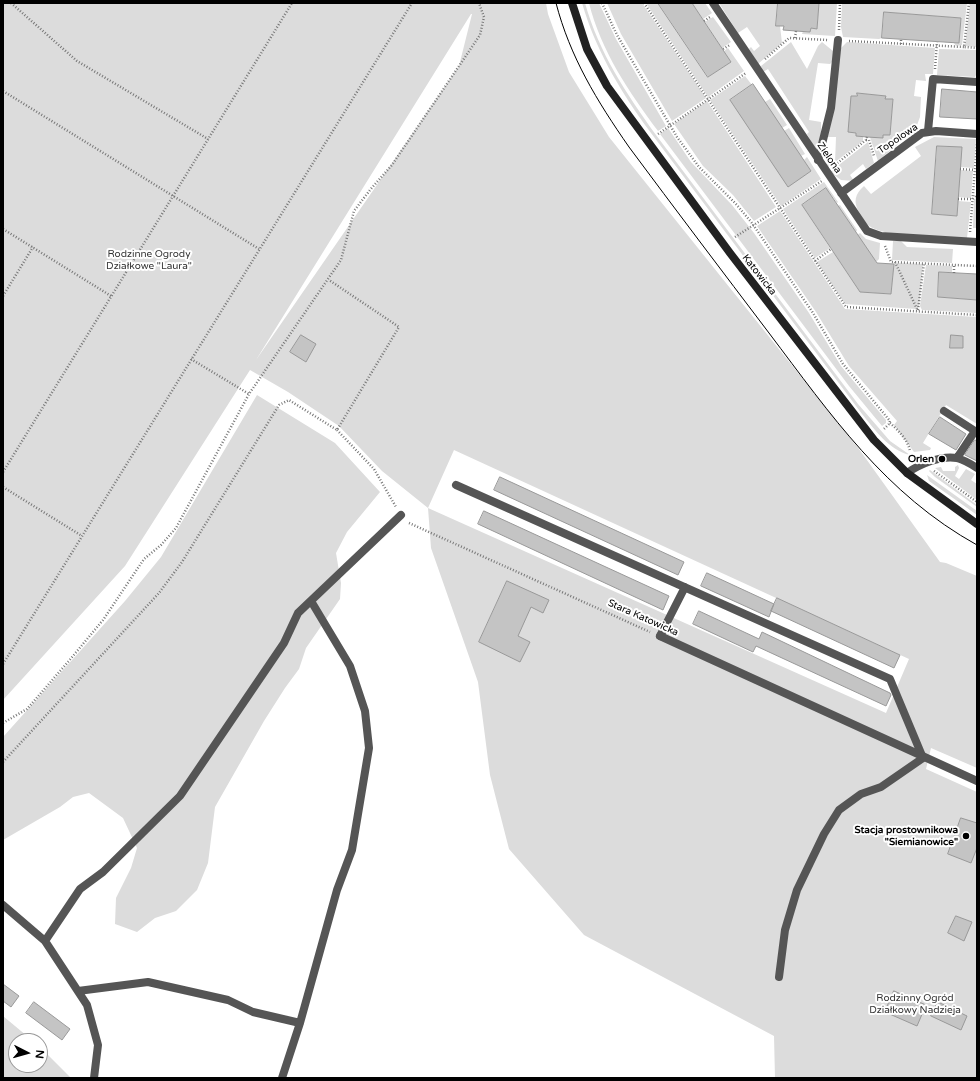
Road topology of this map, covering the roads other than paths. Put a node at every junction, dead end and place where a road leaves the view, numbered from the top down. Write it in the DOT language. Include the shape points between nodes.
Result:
graph roads {
  1 [pos="572,3"];
  2 [pos="713,3"];
  3 [pos="838,40"];
  4 [pos="977,82"];
  5 [pos="928,131"];
  6 [pos="977,134"];
  7 [pos="818,160"];
  8 [pos="841,193"];
  9 [pos="977,242"];
  10 [pos="944,411"];
  11 [pos="976,432"];
  12 [pos="957,458"];
  13 [pos="977,468"];
  14 [pos="907,473"];
  15 [pos="456,484"];
  16 [pos="401,515"];
  17 [pos="977,524"];
  18 [pos="685,587"];
  19 [pos="310,601"];
  20 [pos="923,758"];
  21 [pos="977,781"];
  22 [pos="3,905"];
  23 [pos="45,941"];
  24 [pos="779,977"];
  25 [pos="78,991"];
  26 [pos="300,1023"];
  27 [pos="94,1078"];
  28 [pos="282,1078"];
  1 -- 14 [label="main road, Katowicka" via="587,49 607,86 730,253 874,440"];
  2 -- 7 [label="street, Zielona"];
  3 -- 7 [label="street" via="831,108"];
  4 -- 5 [label="street" via="933,79"];
  5 -- 6 [label="street, Topolowa"];
  5 -- 8 [label="street, Topolowa" via="910,141"];
  7 -- 8 [label="street, Zielona" via="825,175"];
  8 -- 9 [label="street, Zielona" via="872,234"];
  10 -- 11 [label="street"];
  11 -- 12 [label="street"];
  12 -- 13 [label="street"];
  12 -- 14 [label="street" via="926,463"];
  14 -- 17 [label="main road, Katowicka"];
  15 -- 18 [label="street"];
  16 -- 19 [label="street"];
  18 -- 20 [label="street" via="890,679"];
  18 -- 20 [label="street, Stara Katowicka" via="660,636"];
  19 -- 23 [label="street" via="298,613 284,643 180,796 103,872 80,889"];
  19 -- 26 [label="street" via="350,666 365,711 369,748 352,850 337,890"];
  20 -- 21 [label="street, Stara Katowicka"];
  20 -- 24 [label="street" via="881,787 861,794 835,816 797,890 785,930"];
  22 -- 23 [label="street"];
  23 -- 25 [label="street"];
  25 -- 26 [label="street" via="148,982 228,1000 253,1012"];
  25 -- 27 [label="street" via="87,1005 98,1045"];
  26 -- 28 [label="street"];
}
